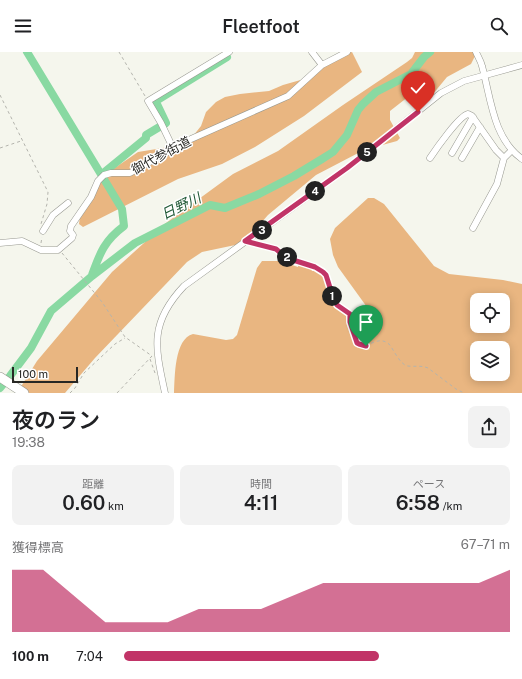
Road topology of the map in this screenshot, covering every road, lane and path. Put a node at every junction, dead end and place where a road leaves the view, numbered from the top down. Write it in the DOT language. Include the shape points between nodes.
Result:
graph roads {
  1 [pos="119,52"];
  2 [pos="229,52"];
  3 [pos="312,52"];
  4 [pos="347,52"];
  5 [pos="476,52"];
  6 [pos="322,65"];
  7 [pos="522,65"];
  8 [pos="484,75"];
  9 [pos="0,95"];
  10 [pos="148,102"];
  11 [pos="473,117"];
  12 [pos="480,127"];
  13 [pos="22,140"];
  14 [pos="0,148"];
  15 [pos="172,148"];
  16 [pos="512,150"];
  17 [pos="452,153"];
  18 [pos="430,158"];
  19 [pos="462,158"];
  20 [pos="504,158"];
  21 [pos="522,159"];
  22 [pos="68,202"];
  23 [pos="473,228"];
  24 [pos="43,230"];
  25 [pos="245,241"];
  26 [pos="0,243"];
  27 [pos="40,250"];
  28 [pos="58,250"];
  29 [pos="126,338"];
  30 [pos="153,356"];
  31 [pos="156,376"];
  32 [pos="0,377"];
  33 [pos="24,393"];
  34 [pos="70,393"];
  35 [pos="117,393"];
  36 [pos="165,393"];
  37 [pos="464,393"];
  1 -- 10 [label="path"];
  2 -- 10 [label="street"];
  3 -- 6 [label="street"];
  4 -- 6 [label="street, 御代参街道"];
  5 -- 8 [label="street"];
  6 -- 15 [label="street, 御代参街道" via="288,96"];
  7 -- 8 [label="street"];
  8 -- 16 [label="street" via="500,133"];
  8 -- 25 [label="street" via="456,84 441,93 347,168"];
  9 -- 13 [label="path"];
  10 -- 15 [label="street"];
  11 -- 12 [label="street"];
  11 -- 17 [label="street"];
  11 -- 18 [label="street" via="468,114 462,117"];
  12 -- 19 [label="street"];
  12 -- 20 [label="street"];
  13 -- 14 [label="path"];
  13 -- 24 [label="path" via="48,192 41,224"];
  15 -- 28 [label="street, 御代参街道" via="130,173 111,173 103,177 71,226 72,238"];
  16 -- 20 [label="street"];
  16 -- 21 [label="street"];
  20 -- 23 [label="street" via="497,184"];
  22 -- 24 [label="street" via="53,215"];
  24 -- 27 [label="path"];
  25 -- 30 [label="street" via="188,282 174,296 163,315"];
  25 -- 37 [label="path" via="276,249 293,260 323,272 337,305 350,314 357,343 366,346 380,340 386,341 404,364 424,366"];
  26 -- 27 [label="street" via="22,242"];
  27 -- 28 [label="street"];
  28 -- 29 [label="path" via="102,302"];
  29 -- 30 [label="path"];
  29 -- 34 [label="path" via="115,344 84,373"];
  30 -- 31 [label="path"];
  30 -- 35 [label="path"];
  30 -- 36 [label="street"];
  32 -- 33 [label="highway"];
}
